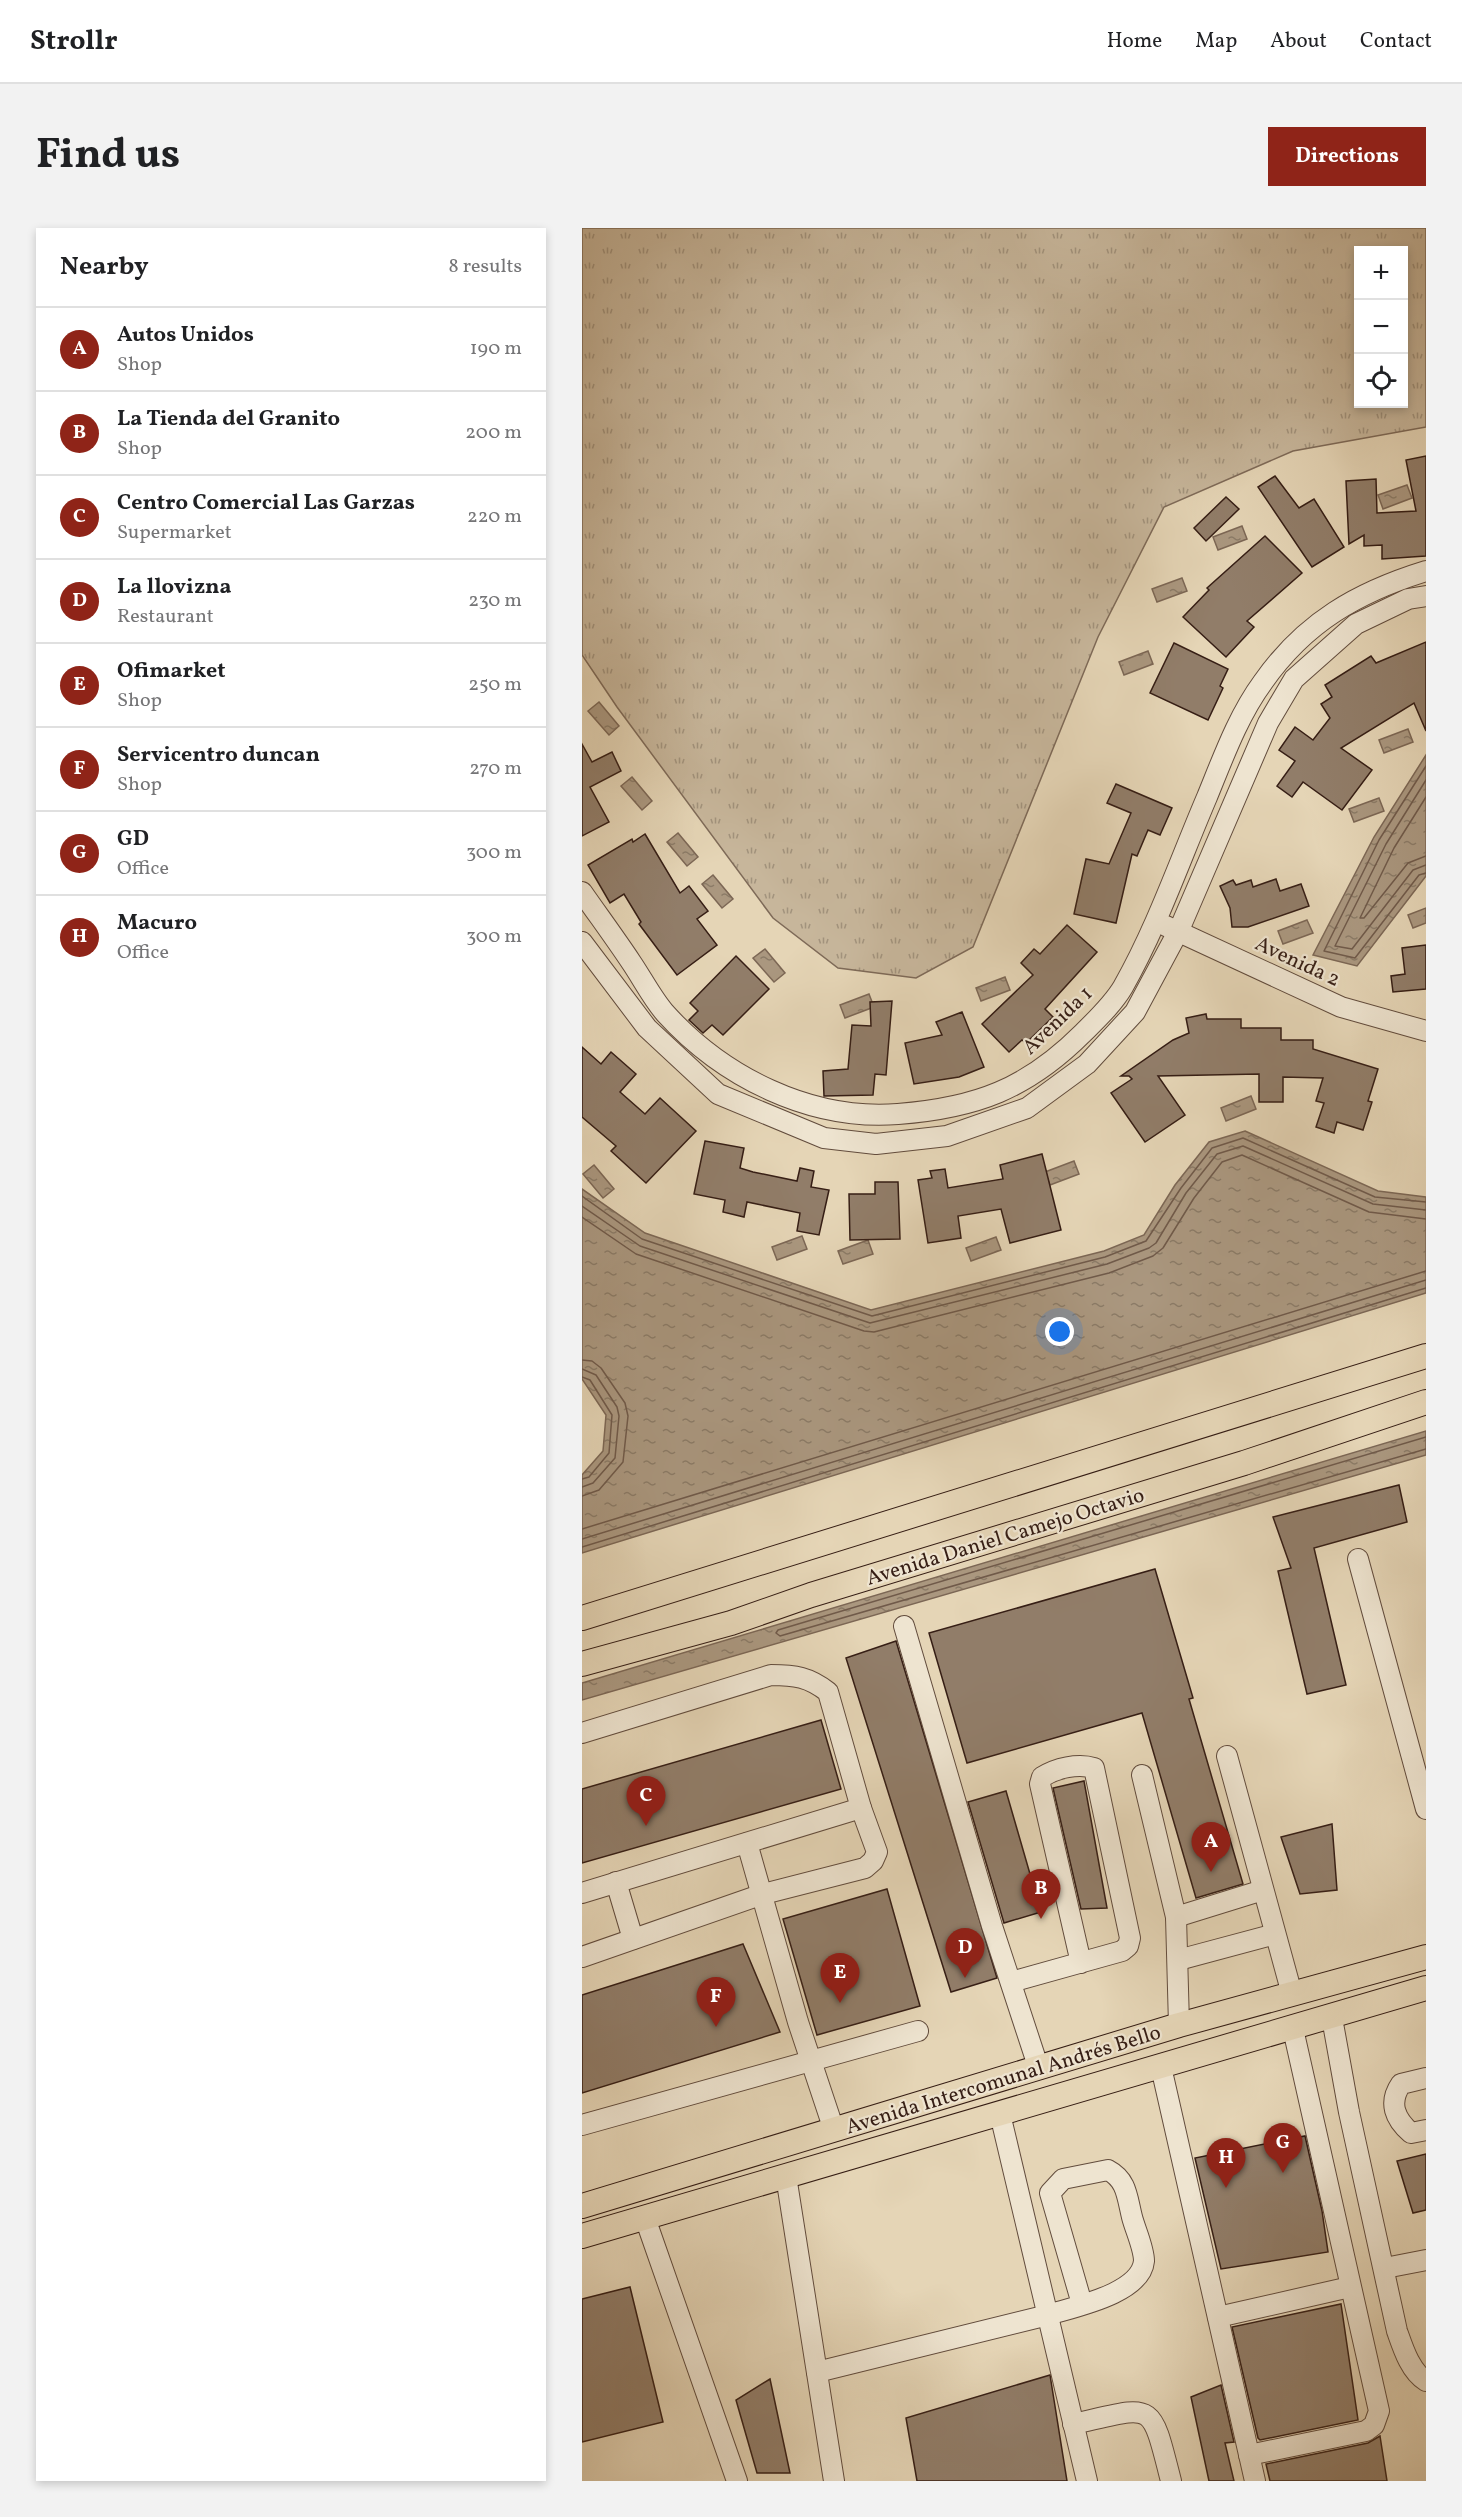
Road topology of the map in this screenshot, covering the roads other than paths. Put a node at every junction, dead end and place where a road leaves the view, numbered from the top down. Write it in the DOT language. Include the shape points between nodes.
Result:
graph roads {
  1 [pos="1426,571"];
  2 [pos="1426,596"];
  3 [pos="582,892"];
  4 [pos="1156,921"];
  5 [pos="1178,931"];
  6 [pos="582,942"];
  7 [pos="1426,1031"];
  8 [pos="1426,1356"];
  9 [pos="1426,1402"];
  10 [pos="1358,1559"];
  11 [pos="582,1618"];
  12 [pos="903,1626"];
  13 [pos="582,1664"];
  14 [pos="582,1733"];
  15 [pos="1227,1756"];
  16 [pos="1142,1775"];
  17 [pos="861,1808"];
  18 [pos="1426,1809"];
  19 [pos="747,1843"];
  20 [pos="616,1882"];
  21 [pos="1263,1890"];
  22 [pos="582,1893"];
  23 [pos="763,1894"];
  24 [pos="1176,1917"];
  25 [pos="1275,1934"];
  26 [pos="633,1939"];
  27 [pos="582,1957"];
  28 [pos="1426,1957"];
  29 [pos="1178,1960"];
  30 [pos="1081,1963"];
  31 [pos="1011,1982"];
  32 [pos="1426,1988"];
  33 [pos="1292,1994"];
  34 [pos="1332,2018"];
  35 [pos="1179,2025"];
  36 [pos="1293,2029"];
  37 [pos="918,2031"];
  38 [pos="813,2060"];
  39 [pos="1161,2067"];
  40 [pos="1039,2069"];
  41 [pos="1426,2079"];
  42 [pos="999,2114"];
  43 [pos="582,2125"];
  44 [pos="834,2130"];
  45 [pos="1426,2130"];
  46 [pos="786,2176"];
  47 [pos="582,2206"];
  48 [pos="645,2218"];
  49 [pos="582,2236"];
  50 [pos="1426,2260"];
  51 [pos="1385,2268"];
  52 [pos="1350,2287"];
  53 [pos="1082,2304"];
  54 [pos="1048,2315"];
  55 [pos="1218,2317"];
  56 [pos="817,2372"];
  57 [pos="1426,2381"];
  58 [pos="1073,2424"];
  59 [pos="1249,2455"];
  60 [pos="737,2481"];
  61 [pos="834,2481"];
  62 [pos="1087,2481"];
  63 [pos="1171,2481"];
  64 [pos="1255,2481"];
  1 -- 4 [label="street, Avenida 1" via="1386,583 1349,601 1299,640 1262,682 1244,711"];
  2 -- 5 [label="street" via="1408,599 1356,624 1294,679 1268,723"];
  3 -- 4 [label="street, Avenida 1" via="664,1012 704,1050 745,1078 795,1101 836,1112 884,1115 927,1112 998,1094 1024,1082 1058,1058 1121,989"];
  4 -- 5 [label="street, Avenida 2"];
  5 -- 6 [label="street" via="1135,1012 1087,1065 1027,1107 947,1136 876,1144 824,1138 718,1094 647,1028"];
  5 -- 7 [label="street, Avenida 2" via="1341,1007"];
  8 -- 11 [label="main road"];
  9 -- 13 [label="main road, Avenida Daniel Camejo Octavio" via="731,1623"];
  10 -- 18 [label="street"];
  12 -- 31 [label="street"];
  14 -- 17 [label="street" via="771,1675 796,1675 813,1680 828,1692"];
  15 -- 21 [label="street"];
  16 -- 24 [label="street"];
  17 -- 19 [label="street"];
  17 -- 23 [label="street" via="877,1852 873,1861 865,1868"];
  19 -- 20 [label="street"];
  19 -- 23 [label="street"];
  20 -- 22 [label="street"];
  20 -- 26 [label="street"];
  21 -- 24 [label="street"];
  21 -- 25 [label="street"];
  23 -- 26 [label="street"];
  23 -- 38 [label="street" via="798,2022"];
  24 -- 29 [label="street"];
  25 -- 29 [label="street"];
  25 -- 33 [label="street"];
  26 -- 27 [label="street"];
  28 -- 33 [label="main road, Avenida Intercomunal Andrés Bello"];
  29 -- 35 [label="street"];
  30 -- 30 [label="street" via="1122,1951 1130,1938 1094,1768 1086,1766 1050,1771 1040,1784"];
  30 -- 31 [label="street"];
  31 -- 40 [label="street"];
  32 -- 34 [label="main road, Avenida Intercomunal Andrés Bello"];
  33 -- 35 [label="main road, Avenida Intercomunal Andrés Bello"];
  34 -- 36 [label="main road, Avenida Intercomunal Andrés Bello"];
  34 -- 51 [label="street"];
  35 -- 40 [label="main road, Avenida Intercomunal Andrés Bello"];
  36 -- 39 [label="main road, Avenida Intercomunal Andrés Bello"];
  36 -- 52 [label="street"];
  37 -- 38 [label="street"];
  38 -- 43 [label="street"];
  38 -- 44 [label="street"];
  39 -- 42 [label="main road, Avenida Intercomunal Andrés Bello"];
  39 -- 55 [label="street"];
  40 -- 44 [label="main road, Avenida Intercomunal Andrés Bello"];
  41 -- 45 [label="street" via="1401,2084 1394,2095 1400,2124 1411,2133"];
  42 -- 46 [label="main road, Avenida Intercomunal Andrés Bello"];
  42 -- 54 [label="street"];
  44 -- 47 [label="main road, Avenida Intercomunal Andrés Bello"];
  46 -- 48 [label="main road, Avenida Intercomunal Andrés Bello"];
  46 -- 56 [label="street"];
  48 -- 49 [label="main road, Avenida Intercomunal Andrés Bello"];
  48 -- 60 [label="street"];
  50 -- 51 [label="street"];
  51 -- 57 [label="street" via="1406,2356"];
  52 -- 55 [label="street"];
  52 -- 59 [label="street" via="1378,2411 1374,2425 1366,2431"];
  53 -- 53 [label="street" via="1118,2292 1137,2279 1144,2261 1123,2182 1108,2170 1063,2179 1050,2193"];
  53 -- 54 [label="street"];
  54 -- 56 [label="street"];
  54 -- 58 [label="street"];
  55 -- 59 [label="street"];
  56 -- 61 [label="street"];
  58 -- 62 [label="street"];
  58 -- 63 [label="street" via="1136,2410 1149,2415 1157,2426"];
  59 -- 64 [label="street"];
}
